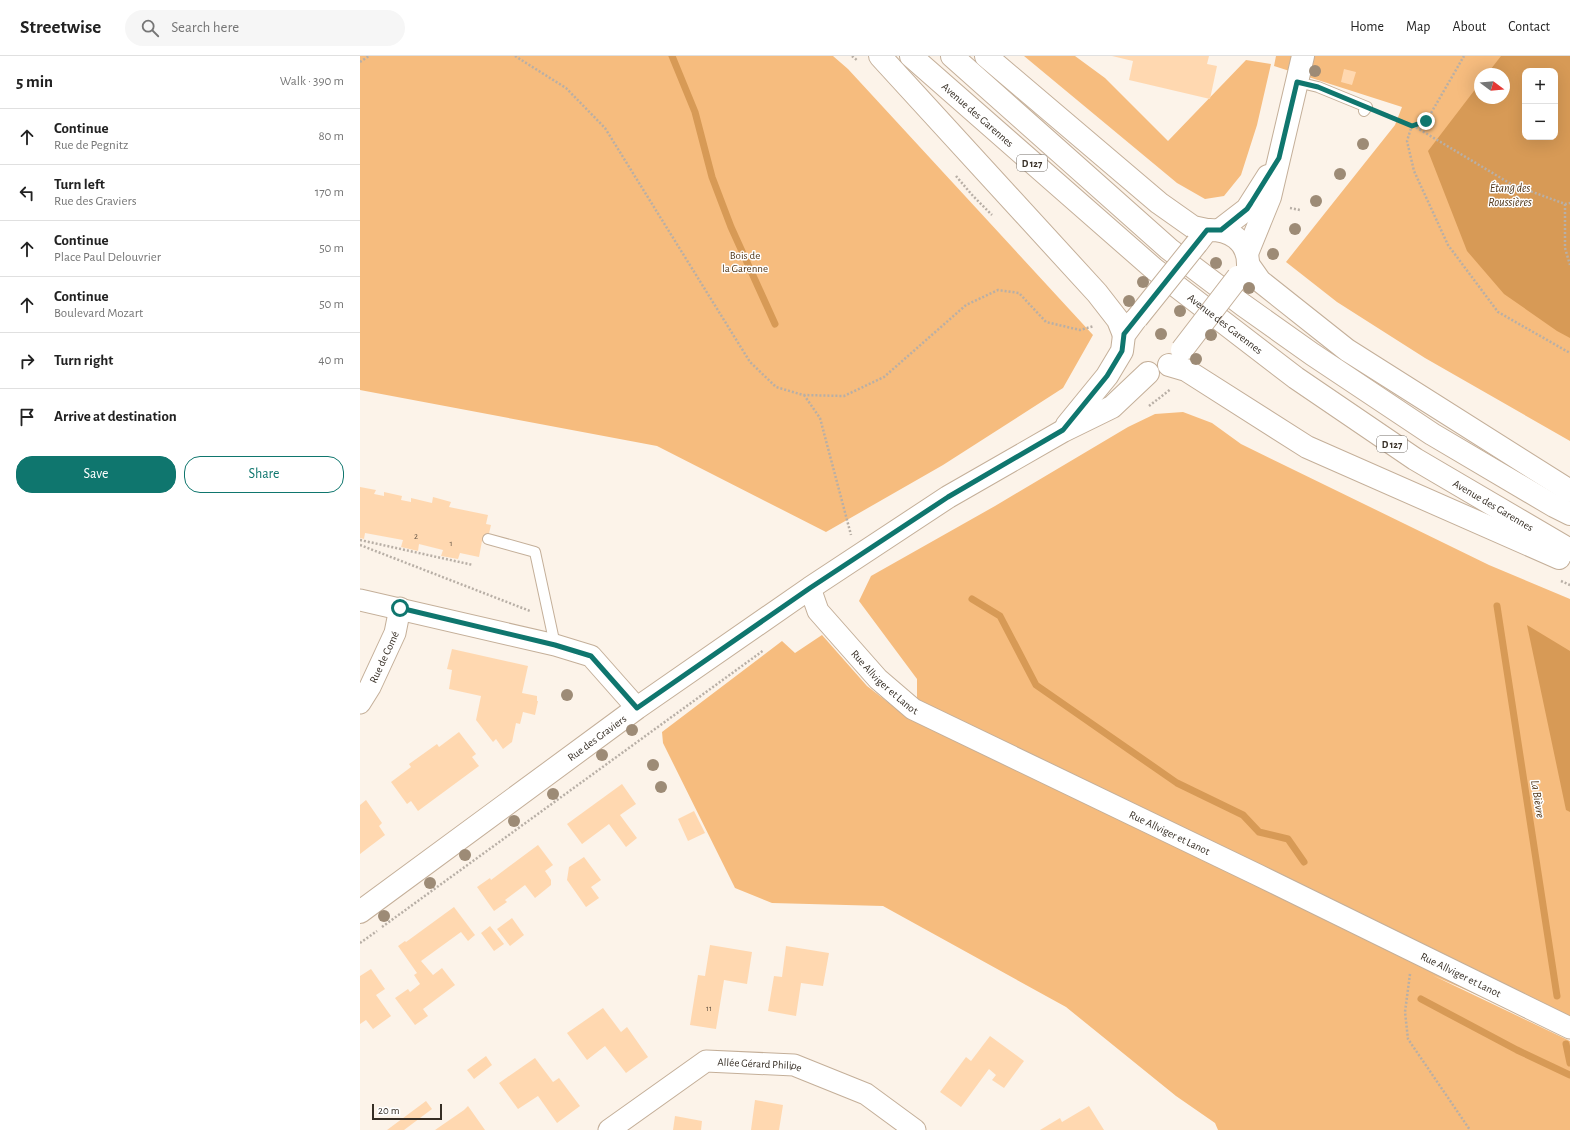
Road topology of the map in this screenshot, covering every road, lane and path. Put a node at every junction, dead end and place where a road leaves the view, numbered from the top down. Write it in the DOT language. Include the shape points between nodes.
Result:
graph roads {
  1 [pos="369,56"];
  2 [pos="515,56"];
  3 [pos="880,56"];
  4 [pos="911,56"];
  5 [pos="952,56"];
  6 [pos="986,56"];
  7 [pos="1303,56"];
  8 [pos="1464,56"];
  9 [pos="360,62"];
  10 [pos="1297,82"];
  11 [pos="1366,109"];
  12 [pos="1412,126"];
  13 [pos="1279,158"];
  14 [pos="1570,203"];
  15 [pos="1565,204"];
  16 [pos="1285,206"];
  17 [pos="1300,210"];
  18 [pos="1208,234"];
  19 [pos="1245,264"];
  20 [pos="1570,265"];
  21 [pos="1098,325"];
  22 [pos="1127,334"];
  23 [pos="1570,352"];
  24 [pos="1175,357"];
  25 [pos="1148,373"];
  26 [pos="803,395"];
  27 [pos="1063,430"];
  28 [pos="1570,491"];
  29 [pos="1570,514"];
  30 [pos="488,539"];
  31 [pos="360,540"];
  32 [pos="360,545"];
  33 [pos="868,550"];
  34 [pos="1570,550"];
  35 [pos="1570,562"];
  36 [pos="473,565"];
  37 [pos="810,588"];
  38 [pos="360,600"];
  39 [pos="400,608"];
  40 [pos="549,619"];
  41 [pos="555,645"];
  42 [pos="770,646"];
  43 [pos="360,703"];
  44 [pos="637,708"];
  45 [pos="360,912"];
  46 [pos="360,943"];
  47 [pos="1409,982"];
  48 [pos="1570,1028"];
  49 [pos="609,1130"];
  50 [pos="915,1130"];
  51 [pos="1470,1130"];
  1 -- 9 [label="path"];
  2 -- 26 [label="path" via="566,88 605,128 750,362 776,387"];
  3 -- 22 [label="main road" via="1097,293"];
  4 -- 34 [label="main road, Avenue des Garennes / D 127" via="1154,269 1296,378 1415,459"];
  5 -- 29 [label="main road, D 127" via="1169,249 1243,305 1432,434"];
  6 -- 18 [label="main road" via="1159,203 1193,227"];
  7 -- 10 [label="main road"];
  8 -- 12 [label="path" via="1427,120"];
  10 -- 11 [label="lane" via="1318,87"];
  10 -- 13 [label="main road"];
  11 -- 12 [label="path"];
  12 -- 15 [label="path" via="1511,184"];
  12 -- 23 [label="path" via="1407,141 1414,171 1448,244 1498,312"];
  13 -- 18 [label="main road, Rue des Graviers" via="1247,209"];
  13 -- 19 [label="main road" via="1270,197"];
  14 -- 15 [label="path"];
  15 -- 20 [label="path" via="1565,248"];
  16 -- 17 [label="path"];
  18 -- 19 [label="main road" via="1235,237"];
  18 -- 22 [label="main road, Rue des Graviers, bridge"];
  19 -- 24 [label="main road, bridge"];
  19 -- 28 [label="main road" via="1260,282 1347,350"];
  21 -- 26 [label="path" via="1080,330 1046,322 1019,293 998,290 966,306 884,376 844,396"];
  22 -- 25 [label="main road"];
  22 -- 27 [label="main road, Rue des Graviers" via="1107,376"];
  24 -- 25 [label="main road" via="1159,372"];
  24 -- 35 [label="main road" via="1186,370 1307,447"];
  25 -- 27 [label="main road, Rue des Graviers" via="1112,406"];
  26 -- 33 [label="path" via="820,418 851,535"];
  27 -- 33 [label="main road, Rue des Graviers" via="948,497"];
  30 -- 40 [label="lane" via="535,552"];
  31 -- 36 [label="path"];
  32 -- 40 [label="path"];
  33 -- 37 [label="main road, Rue des Graviers"];
  37 -- 44 [label="main road, Rue des Graviers"];
  37 -- 48 [label="street, Rue Allviger et Lanot" via="818,611 878,679 913,709"];
  38 -- 39 [label="street"];
  39 -- 41 [label="street"];
  39 -- 43 [label="street, Rue de Comé" via="395,633 370,688"];
  40 -- 41 [label="lane"];
  41 -- 44 [label="street" via="591,656"];
  42 -- 46 [label="path"];
  44 -- 45 [label="main road, Rue des Graviers"];
  47 -- 51 [label="path" via="1405,1012 1408,1039"];
  49 -- 50 [label="street, Allée Gérard Philipe" via="706,1061 794,1064 866,1094"];
}
